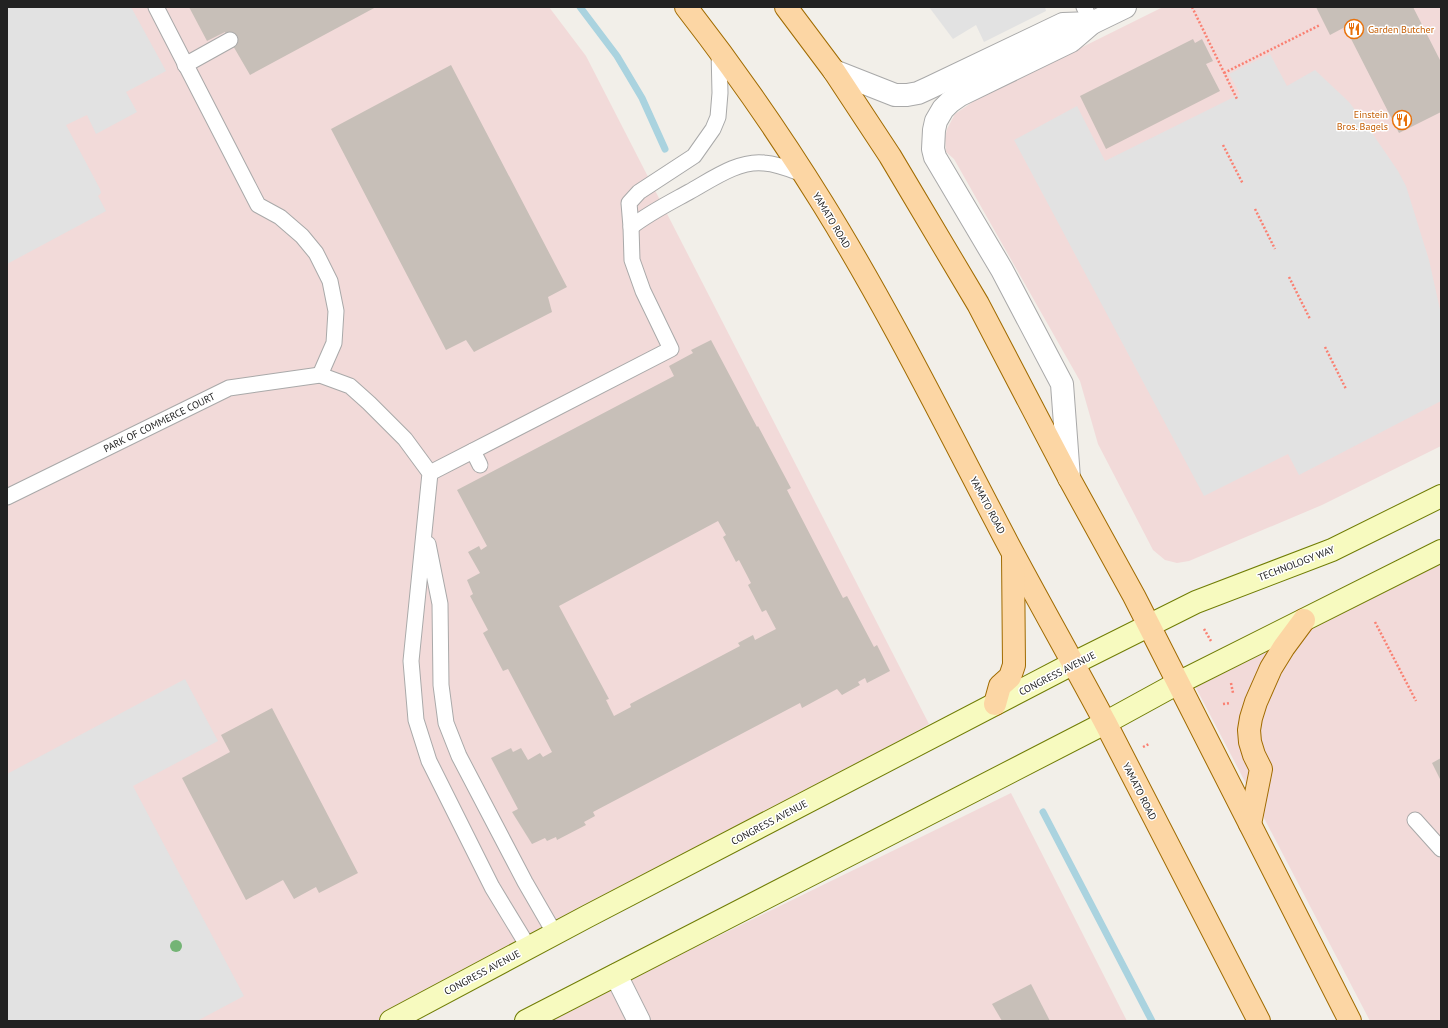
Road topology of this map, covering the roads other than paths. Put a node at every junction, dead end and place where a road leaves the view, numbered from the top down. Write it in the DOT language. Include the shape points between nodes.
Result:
graph roads {
  1 [pos="156,7"];
  2 [pos="686,7"];
  3 [pos="786,7"];
  4 [pos="1119,8"];
  5 [pos="1088,15"];
  6 [pos="230,40"];
  7 [pos="719,49"];
  8 [pos="185,65"];
  9 [pos="834,71"];
  10 [pos="805,175"];
  11 [pos="631,226"];
  12 [pos="320,375"];
  13 [pos="473,451"];
  14 [pos="480,465"];
  15 [pos="430,473"];
  16 [pos="1069,478"];
  17 [pos="1441,496"];
  18 [pos="7,497"];
  19 [pos="425,531"];
  20 [pos="1441,551"];
  21 [pos="1012,552"];
  22 [pos="1304,620"];
  23 [pos="1149,626"];
  24 [pos="1072,664"];
  25 [pos="1178,683"];
  26 [pos="995,704"];
  27 [pos="1105,723"];
  28 [pos="1415,820"];
  29 [pos="1250,824"];
  30 [pos="1441,849"];
  31 [pos="555,934"];
  32 [pos="529,948"];
  33 [pos="616,975"];
  34 [pos="391,1021"];
  35 [pos="526,1021"];
  36 [pos="639,1021"];
  37 [pos="1259,1021"];
  38 [pos="1350,1021"];
  1 -- 8 [label="lane"];
  2 -- 7 [label="main road, YAMATO ROAD"];
  3 -- 9 [label="main road"];
  4 -- 5 [label="street"];
  5 -- 9 [label="street" via="1063,24 918,93 895,95"];
  5 -- 16 [label="street" via="1072,41 955,98 943,109 936,121 933,139 935,157 1002,270 1062,384"];
  6 -- 8 [label="lane"];
  7 -- 10 [label="main road, YAMATO ROAD"];
  7 -- 11 [label="lane" via="720,93 718,116 713,129 694,156 639,192 629,203"];
  8 -- 12 [label="lane" via="258,205 280,218 302,236 316,253 330,281 336,311 334,343"];
  9 -- 16 [label="main road" via="890,156 978,304"];
  10 -- 11 [label="lane" via="785,167 751,163 725,173"];
  10 -- 21 [label="main road, YAMATO ROAD" via="899,336"];
  11 -- 13 [label="lane" via="632,260 643,291 671,349"];
  12 -- 15 [label="lane" via="350,386 370,403 405,439"];
  12 -- 18 [label="lane, PARK OF COMMERCE COURT" via="229,388"];
  13 -- 14 [label="lane"];
  13 -- 15 [label="lane"];
  15 -- 19 [label="lane"];
  16 -- 23 [label="main road"];
  17 -- 23 [label="main road, TECHNOLOGY WAY" via="1332,550 1196,602"];
  19 -- 31 [label="lane" via="440,604 441,685 446,723 459,756"];
  19 -- 32 [label="lane" via="411,661 416,720 429,761 492,887"];
  20 -- 22 [label="main road"];
  21 -- 24 [label="main road, YAMATO ROAD"];
  21 -- 26 [label="main road" via="1014,665 1010,676 1000,686"];
  22 -- 25 [label="main road"];
  22 -- 29 [label="main road" via="1271,668 1251,718 1250,742 1261,769"];
  23 -- 24 [label="main road, CONGRESS AVENUE"];
  23 -- 25 [label="main road"];
  24 -- 26 [label="main road, CONGRESS AVENUE"];
  24 -- 27 [label="main road, YAMATO ROAD"];
  25 -- 27 [label="main road"];
  25 -- 29 [label="main road"];
  26 -- 31 [label="main road, CONGRESS AVENUE"];
  27 -- 33 [label="main road"];
  27 -- 37 [label="main road, YAMATO ROAD"];
  28 -- 30 [label="lane"];
  29 -- 38 [label="main road"];
  31 -- 32 [label="main road, CONGRESS AVENUE"];
  32 -- 34 [label="main road, CONGRESS AVENUE"];
  33 -- 35 [label="main road"];
  33 -- 36 [label="street"];
}
